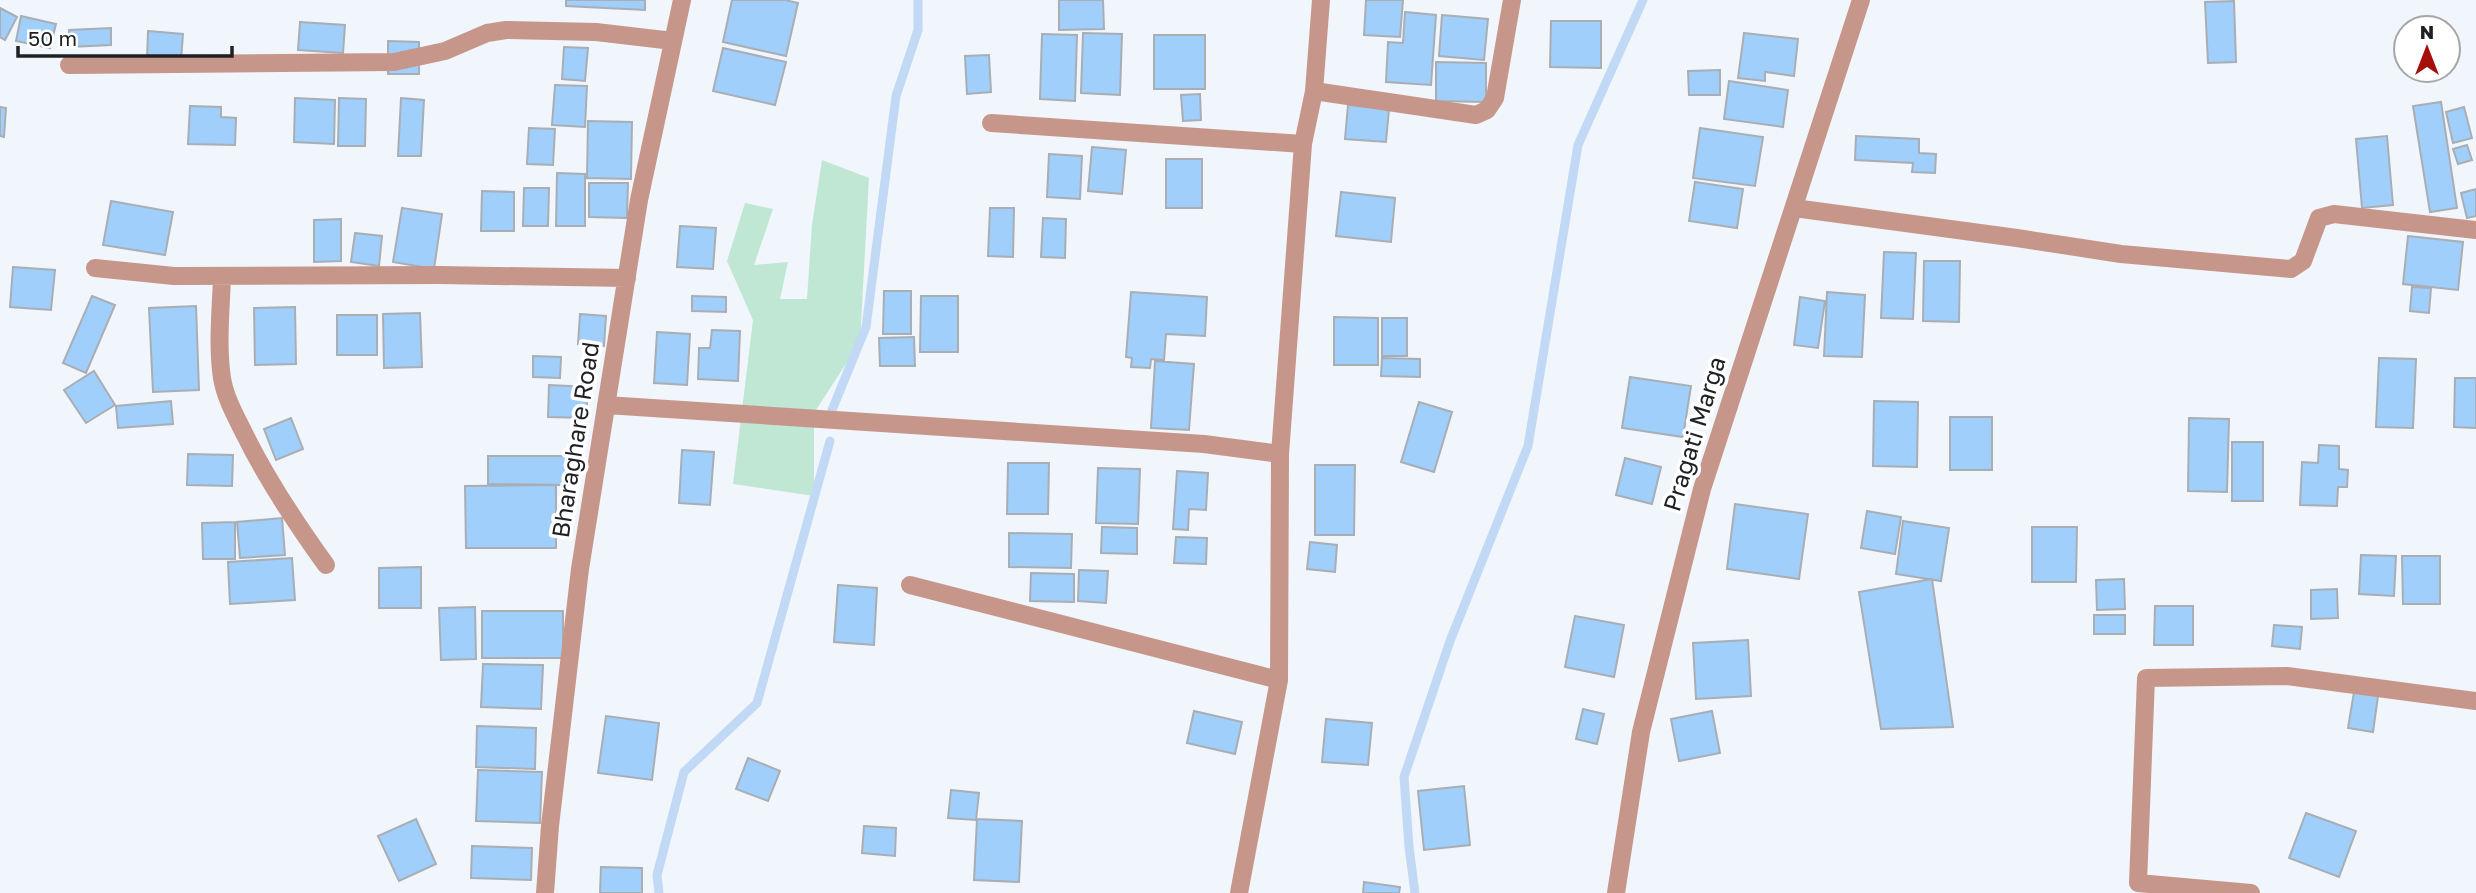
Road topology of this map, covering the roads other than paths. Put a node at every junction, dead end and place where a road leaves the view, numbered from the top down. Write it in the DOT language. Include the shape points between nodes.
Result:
graph roads {
  1 [pos="682,0"];
  2 [pos="1321,0"];
  3 [pos="1512,0"];
  4 [pos="1861,0"];
  5 [pos="673,41"];
  6 [pos="69,65"];
  7 [pos="1314,91"];
  8 [pos="991,123"];
  9 [pos="1303,144"];
  10 [pos="1794,208"];
  11 [pos="2476,230"];
  12 [pos="95,268"];
  13 [pos="222,276"];
  14 [pos="627,278"];
  15 [pos="606,405"];
  16 [pos="1280,454"];
  17 [pos="326,565"];
  18 [pos="910,585"];
  19 [pos="1279,680"];
  20 [pos="2476,701"];
  21 [pos="545,893"];
  22 [pos="1239,893"];
  23 [pos="1616,893"];
  24 [pos="2250,893"];
  1 -- 5 [label="street, Bharaghare Road"];
  2 -- 7 [label="street"];
  3 -- 7 [label="street" via="1495,98 1487,110 1476,115"];
  4 -- 10 [label="street, Pragati Marga"];
  5 -- 6 [label="street" via="596,32 506,30 394,62"];
  5 -- 14 [label="street, Bharaghare Road"];
  7 -- 9 [label="street"];
  8 -- 9 [label="street"];
  9 -- 16 [label="street"];
  10 -- 11 [label="street" via="2121,254 2291,270 2303,261 2319,218 2334,214"];
  10 -- 23 [label="street, Pragati Marga" via="1702,489 1641,732"];
  12 -- 13 [label="street"];
  13 -- 14 [label="street"];
  13 -- 17 [label="street" via="220,354 232,410 261,468"];
  14 -- 15 [label="street, Bharaghare Road"];
  15 -- 16 [label="street" via="1204,444"];
  15 -- 21 [label="street, Bharaghare Road" via="580,569"];
  16 -- 19 [label="street"];
  18 -- 19 [label="street"];
  19 -- 22 [label="street"];
  20 -- 24 [label="street" via="2287,676 2146,678 2138,883"];
}
